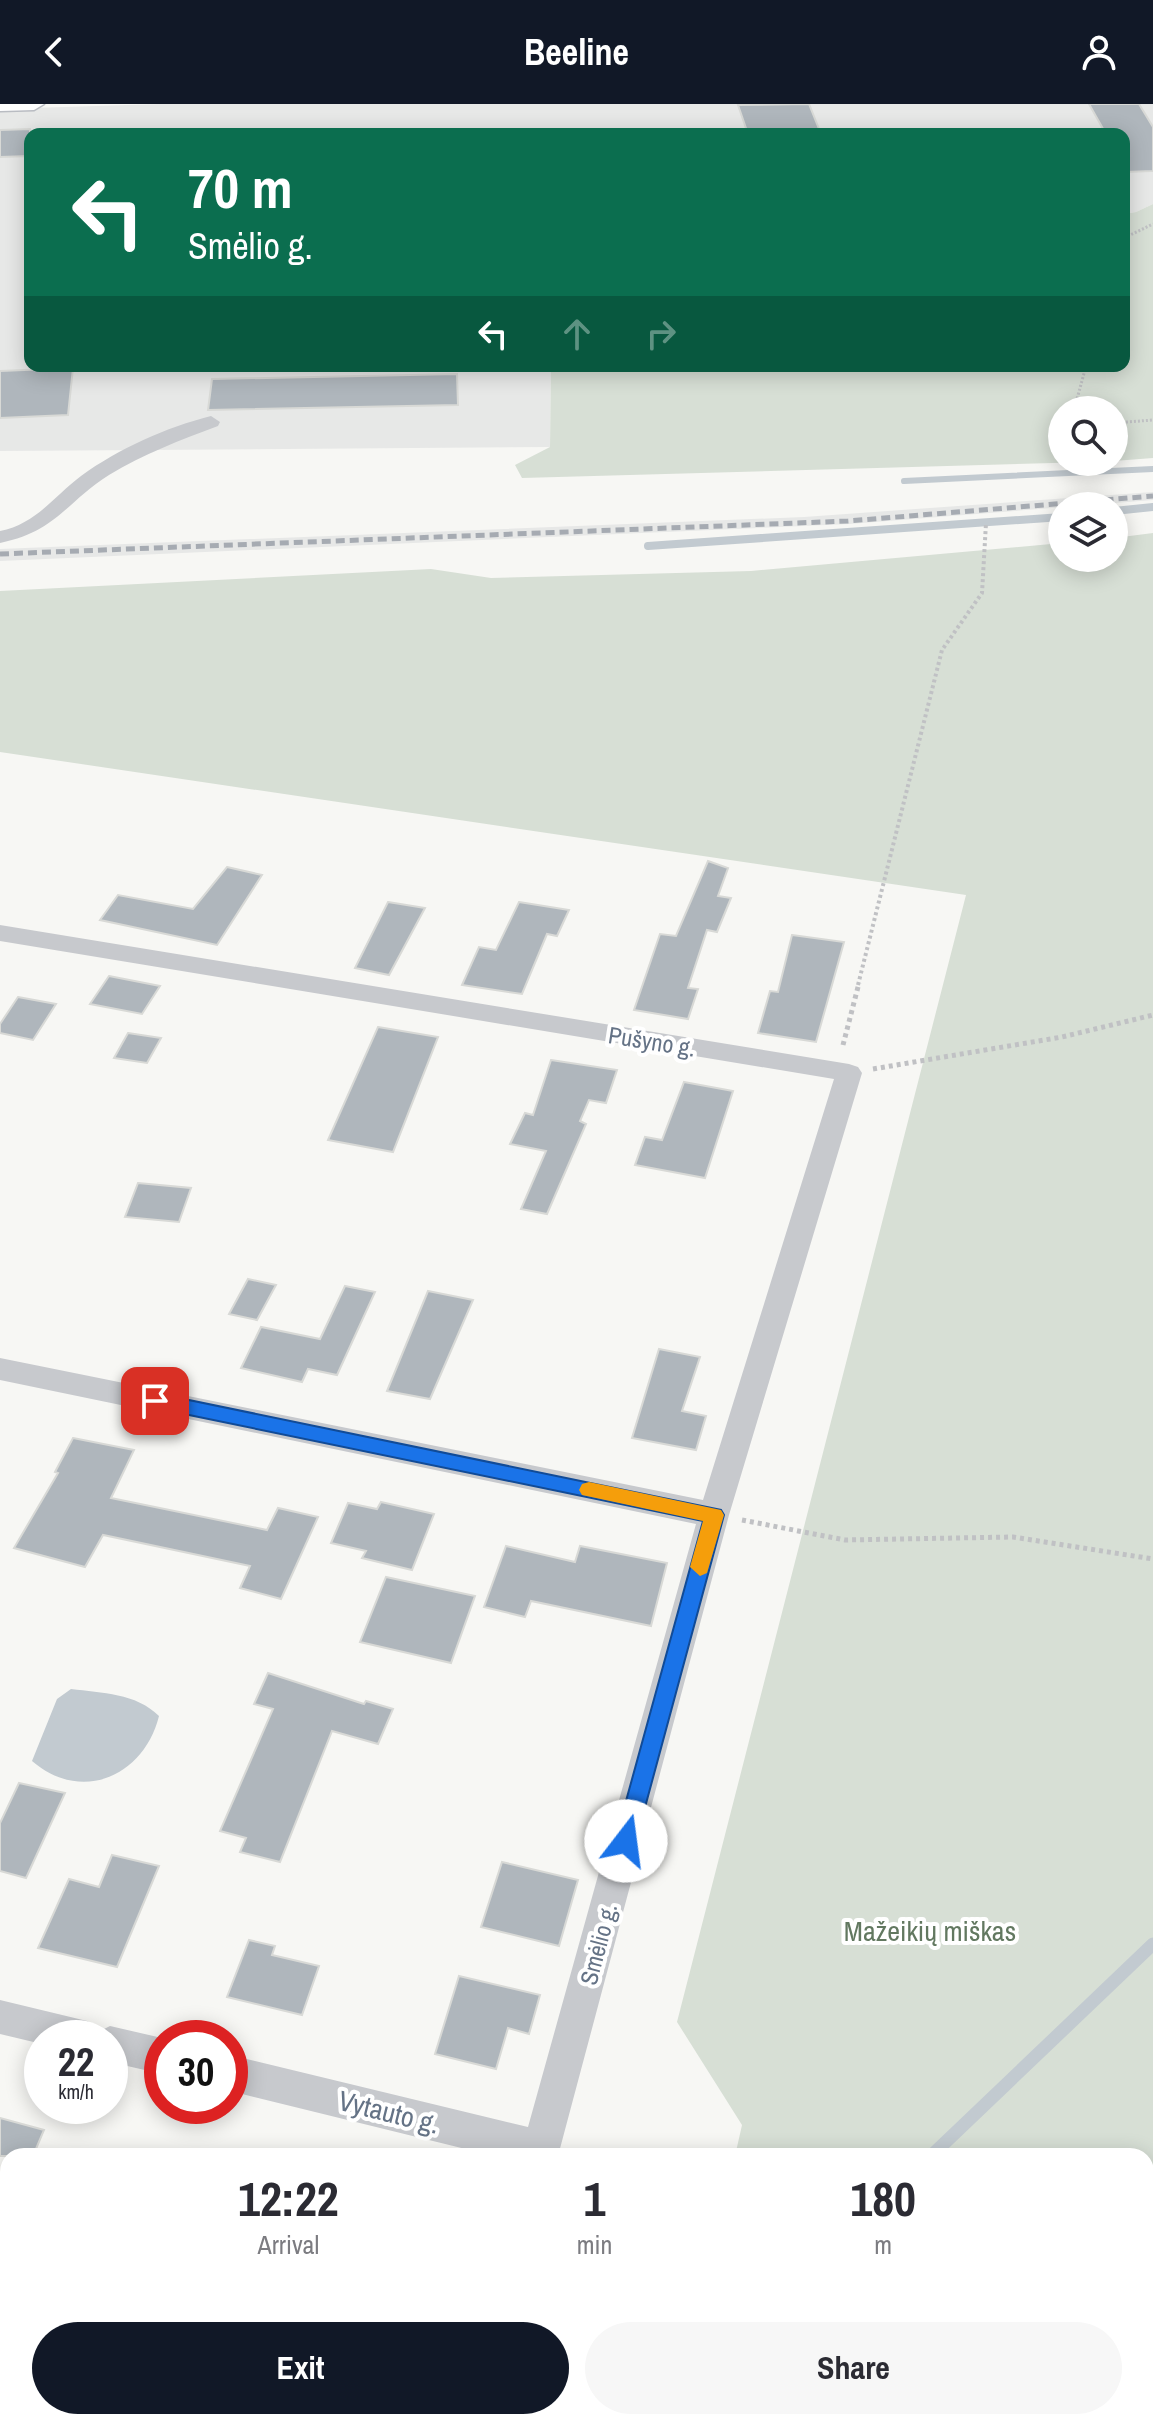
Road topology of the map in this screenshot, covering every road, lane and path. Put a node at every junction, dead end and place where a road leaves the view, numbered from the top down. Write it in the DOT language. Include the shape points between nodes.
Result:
graph roads {
  1 [pos="34,104"];
  2 [pos="0,105"];
  3 [pos="1153,224"];
  4 [pos="1130,235"];
  5 [pos="1084,372"];
  6 [pos="1078,396"];
  7 [pos="1153,420"];
  8 [pos="211,422"];
  9 [pos="1128,422"];
  10 [pos="986,523"];
  11 [pos="0,537"];
  12 [pos="0,933"];
  13 [pos="1153,1015"];
  14 [pos="842,1072"];
  15 [pos="0,1369"];
  16 [pos="714,1515"];
  17 [pos="1153,1559"];
  18 [pos="0,2017"];
  19 [pos="24,2023"];
  20 [pos="248,2078"];
  21 [pos="524,2148"];
  22 [pos="541,2148"];
  1 -- 2 [label="main road"];
  3 -- 4 [label="path"];
  5 -- 6 [label="path"];
  7 -- 9 [label="path"];
  8 -- 11 [label="street" via="144,448 86,482 52,516 21,534"];
  10 -- 14 [label="path" via="982,593 942,650"];
  12 -- 14 [label="street, Pušyno g."];
  13 -- 14 [label="path" via="1062,1037"];
  14 -- 16 [label="street"];
  15 -- 16 [label="street"];
  16 -- 17 [label="path" via="845,1540 1013,1537"];
  16 -- 22 [label="street, Smėlio g."];
  18 -- 19 [label="street"];
  20 -- 21 [label="street, Vytauto g."];
}
